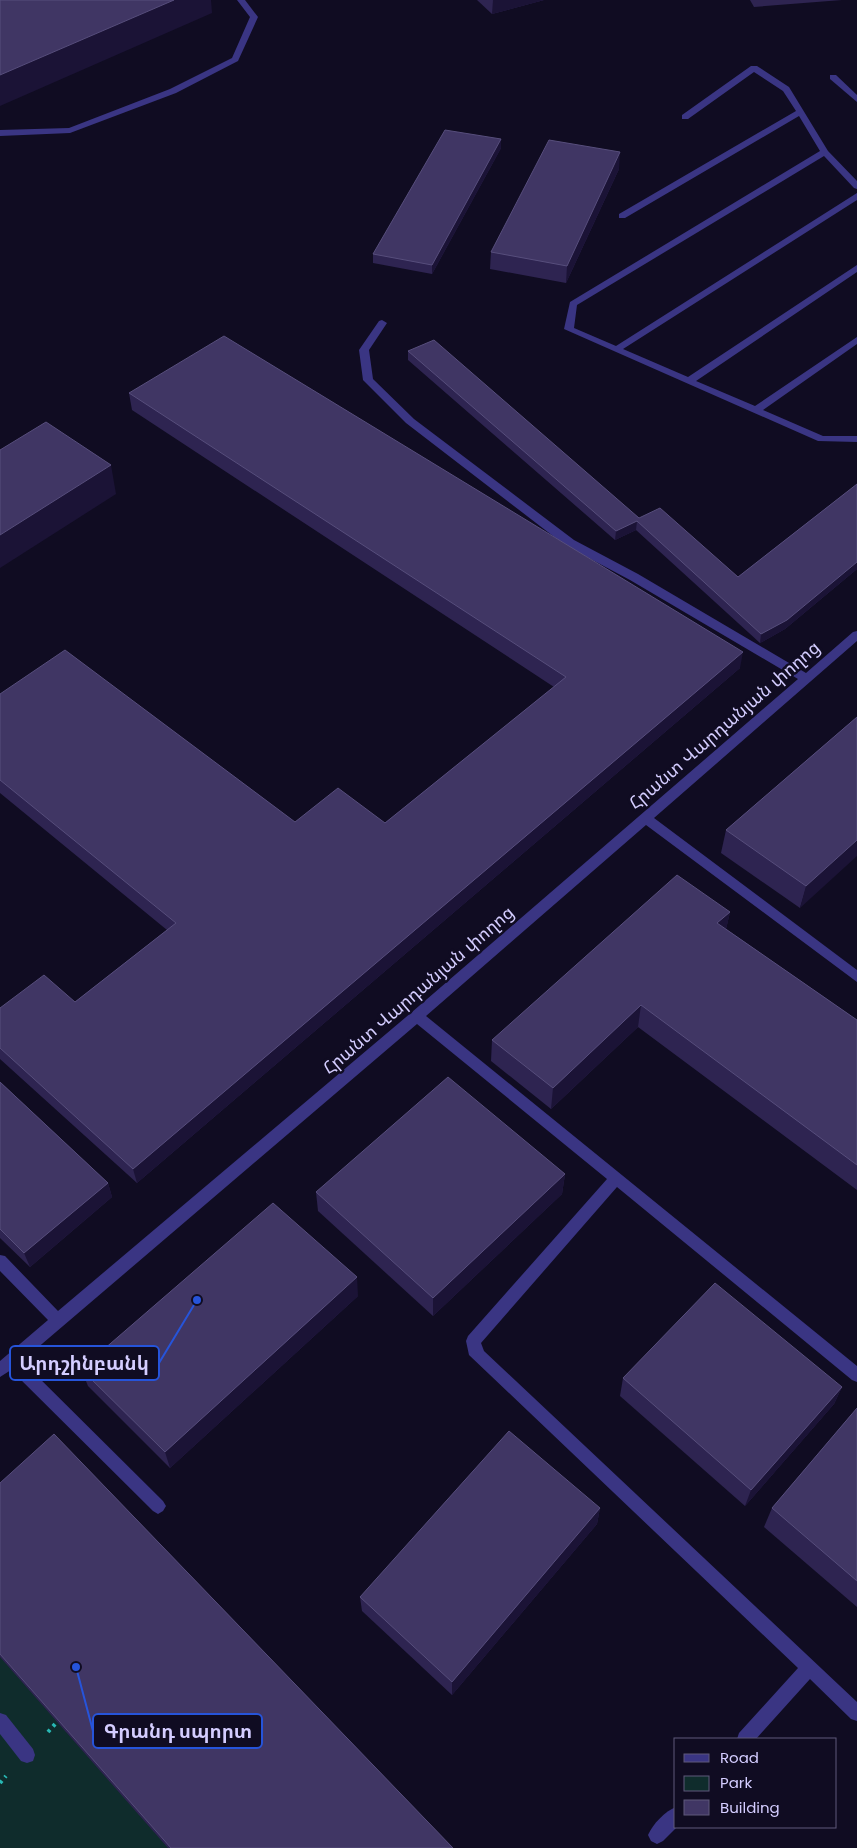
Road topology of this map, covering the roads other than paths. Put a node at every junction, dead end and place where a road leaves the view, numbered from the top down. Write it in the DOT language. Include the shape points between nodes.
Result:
graph roads {
  1 [pos="241,0"];
  2 [pos="833,77"];
  3 [pos="857,100"];
  4 [pos="800,112"];
  5 [pos="685,117"];
  6 [pos="0,133"];
  7 [pos="825,152"];
  8 [pos="857,186"];
  9 [pos="857,196"];
  10 [pos="622,216"];
  11 [pos="857,268"];
  12 [pos="382,323"];
  13 [pos="857,340"];
  14 [pos="617,350"];
  15 [pos="689,381"];
  16 [pos="756,410"];
  17 [pos="857,439"];
  18 [pos="857,634"];
  19 [pos="805,678"];
  20 [pos="645,818"];
  21 [pos="857,977"];
  22 [pos="417,1016"];
  23 [pos="616,1178"];
  24 [pos="0,1261"];
  25 [pos="58,1321"];
  26 [pos="6,1365"];
  27 [pos="857,1375"];
  28 [pos="158,1506"];
  29 [pos="809,1668"];
  30 [pos="857,1713"];
  31 [pos="0,1720"];
  32 [pos="746,1738"];
  33 [pos="27,1755"];
  34 [pos="674,1817"];
  35 [pos="657,1835"];
  1 -- 6 [label="street" via="254,17 235,59 173,91 70,130"];
  2 -- 3 [label="street"];
  4 -- 5 [label="street" via="786,88 754,68"];
  4 -- 7 [label="street"];
  4 -- 10 [label="street"];
  7 -- 8 [label="street"];
  7 -- 14 [label="street" via="573,304 569,329"];
  9 -- 14 [label="street"];
  11 -- 15 [label="street"];
  12 -- 19 [label="street" via="364,350 368,380 410,421 570,543"];
  13 -- 16 [label="street"];
  14 -- 15 [label="street"];
  15 -- 16 [label="street"];
  16 -- 17 [label="street" via="822,438"];
  18 -- 19 [label="street, Հրանտ Վարդանյան փողոց"];
  19 -- 20 [label="street, Հրանտ Վարդանյան փողոց"];
  20 -- 21 [label="street"];
  20 -- 22 [label="street, Հրանտ Վարդանյան փողոց"];
  22 -- 23 [label="street"];
  22 -- 25 [label="street, Հրանտ Վարդանյան փողոց"];
  23 -- 27 [label="street"];
  23 -- 29 [label="street" via="473,1341 474,1350"];
  24 -- 25 [label="street"];
  25 -- 26 [label="street, Հրանտ Վարդանյան փողոց"];
  26 -- 28 [label="street"];
  29 -- 30 [label="street"];
  29 -- 32 [label="street"];
  31 -- 33 [label="street"];
  34 -- 35 [label="street"];
}
